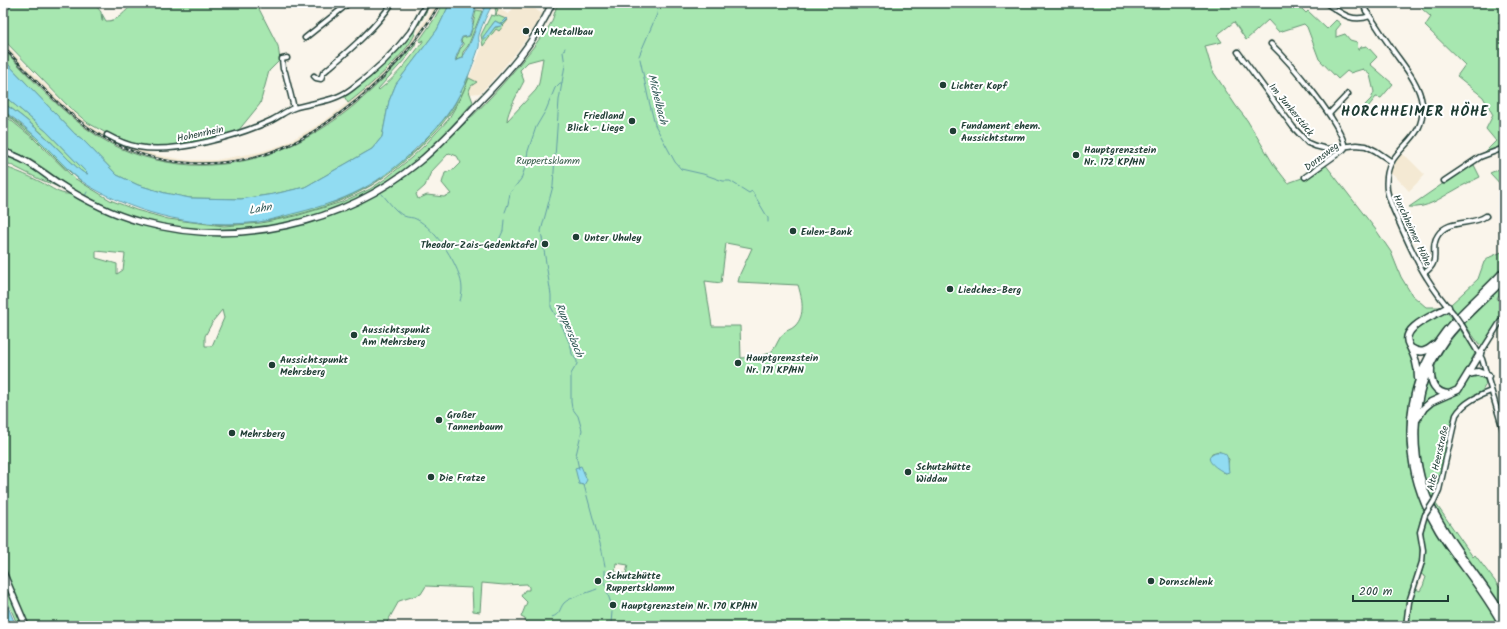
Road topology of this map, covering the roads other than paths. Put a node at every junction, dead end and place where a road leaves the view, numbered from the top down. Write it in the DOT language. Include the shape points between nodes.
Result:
graph roads {
  1 [pos="349,3"];
  2 [pos="392,3"];
  3 [pos="427,3"];
  4 [pos="552,3"];
  5 [pos="1326,3"];
  6 [pos="1363,3"];
  7 [pos="1370,16"];
  8 [pos="305,38"];
  9 [pos="1271,44"];
  10 [pos="1238,52"];
  11 [pos="287,58"];
  12 [pos="314,76"];
  13 [pos="1348,94"];
  14 [pos="294,108"];
  15 [pos="1329,114"];
  16 [pos="107,135"];
  17 [pos="1345,146"];
  18 [pos="1504,148"];
  19 [pos="3,152"];
  20 [pos="1392,162"];
  21 [pos="1305,177"];
  22 [pos="1444,181"];
  23 [pos="1486,216"];
  24 [pos="1504,271"];
  25 [pos="1424,273"];
  26 [pos="1504,279"];
  27 [pos="1448,307"];
  28 [pos="1504,316"];
  29 [pos="1438,341"];
  30 [pos="1410,348"];
  31 [pos="1480,354"];
  32 [pos="1432,362"];
  33 [pos="1468,374"];
  34 [pos="1488,376"];
  35 [pos="1419,382"];
  36 [pos="1492,391"];
  37 [pos="1450,394"];
  38 [pos="1416,422"];
  39 [pos="1504,434"];
  40 [pos="3,572"];
  41 [pos="1504,617"];
  42 [pos="26,626"];
  43 [pos="1406,626"];
  44 [pos="1503,626"];
  1 -- 8 [label="street"];
  2 -- 12 [label="street" via="351,48 323,73 321,79"];
  3 -- 14 [label="street, Hohenrhein" via="404,38 375,70 351,89 332,99"];
  4 -- 19 [label="main road" via="537,32 511,67 448,135 419,162 367,197 301,222 269,229 229,233 193,232 160,227 102,208 29,163"];
  5 -- 7 [label="street" via="1348,17 1356,19"];
  6 -- 7 [label="street, Horchheimer Höhe"];
  7 -- 20 [label="street, Horchheimer Höhe" via="1413,80 1422,102 1418,129"];
  9 -- 15 [label="street"];
  10 -- 17 [label="street, Im Junkerstück" via="1306,141 1323,148"];
  11 -- 14 [label="street" via="282,59 283,69"];
  13 -- 15 [label="street"];
  14 -- 16 [label="street, Hohenrhein" via="270,121 239,132 160,149 126,144"];
  15 -- 17 [label="street" via="1341,133"];
  17 -- 20 [label="street, Im Junkerstück" via="1369,146"];
  17 -- 21 [label="street, Dornsweg"];
  18 -- 22 [label="street" via="1475,160"];
  20 -- 25 [label="street, Horchheimer Höhe" via="1387,175 1388,194 1394,212"];
  23 -- 25 [label="street" via="1441,231 1435,241 1434,264"];
  24 -- 29 [label="highway" via="1454,321"];
  25 -- 27 [label="street, Horchheimer Höhe"];
  26 -- 32 [label="highway" via="1457,326"];
  27 -- 30 [label="highway" via="1411,329 1407,338"];
  27 -- 31 [label="street, Horchheimer Höhe, bridge"];
  28 -- 31 [label="street"];
  29 -- 30 [label="highway" via="1424,352"];
  29 -- 35 [label="highway"];
  30 -- 35 [label="highway" via="1417,362"];
  31 -- 33 [label="highway"];
  31 -- 34 [label="street"];
  32 -- 37 [label="highway" via="1433,385 1440,392"];
  32 -- 38 [label="highway" via="1420,395"];
  33 -- 34 [label="highway" via="1478,372"];
  33 -- 37 [label="highway" via="1458,390"];
  34 -- 36 [label="street"];
  35 -- 44 [label="highway" via="1412,411 1410,438 1413,467 1420,492 1440,532 1483,592"];
  36 -- 39 [label="street"];
  36 -- 43 [label="street, Alte Heerstraße, bridge" via="1470,401 1456,415 1439,490 1425,515 1420,532 1422,566 1411,594"];
  37 -- 38 [label="highway" via="1428,404"];
  38 -- 41 [label="highway" via="1418,466 1429,503 1447,535"];
  40 -- 42 [label="main road"];
}
